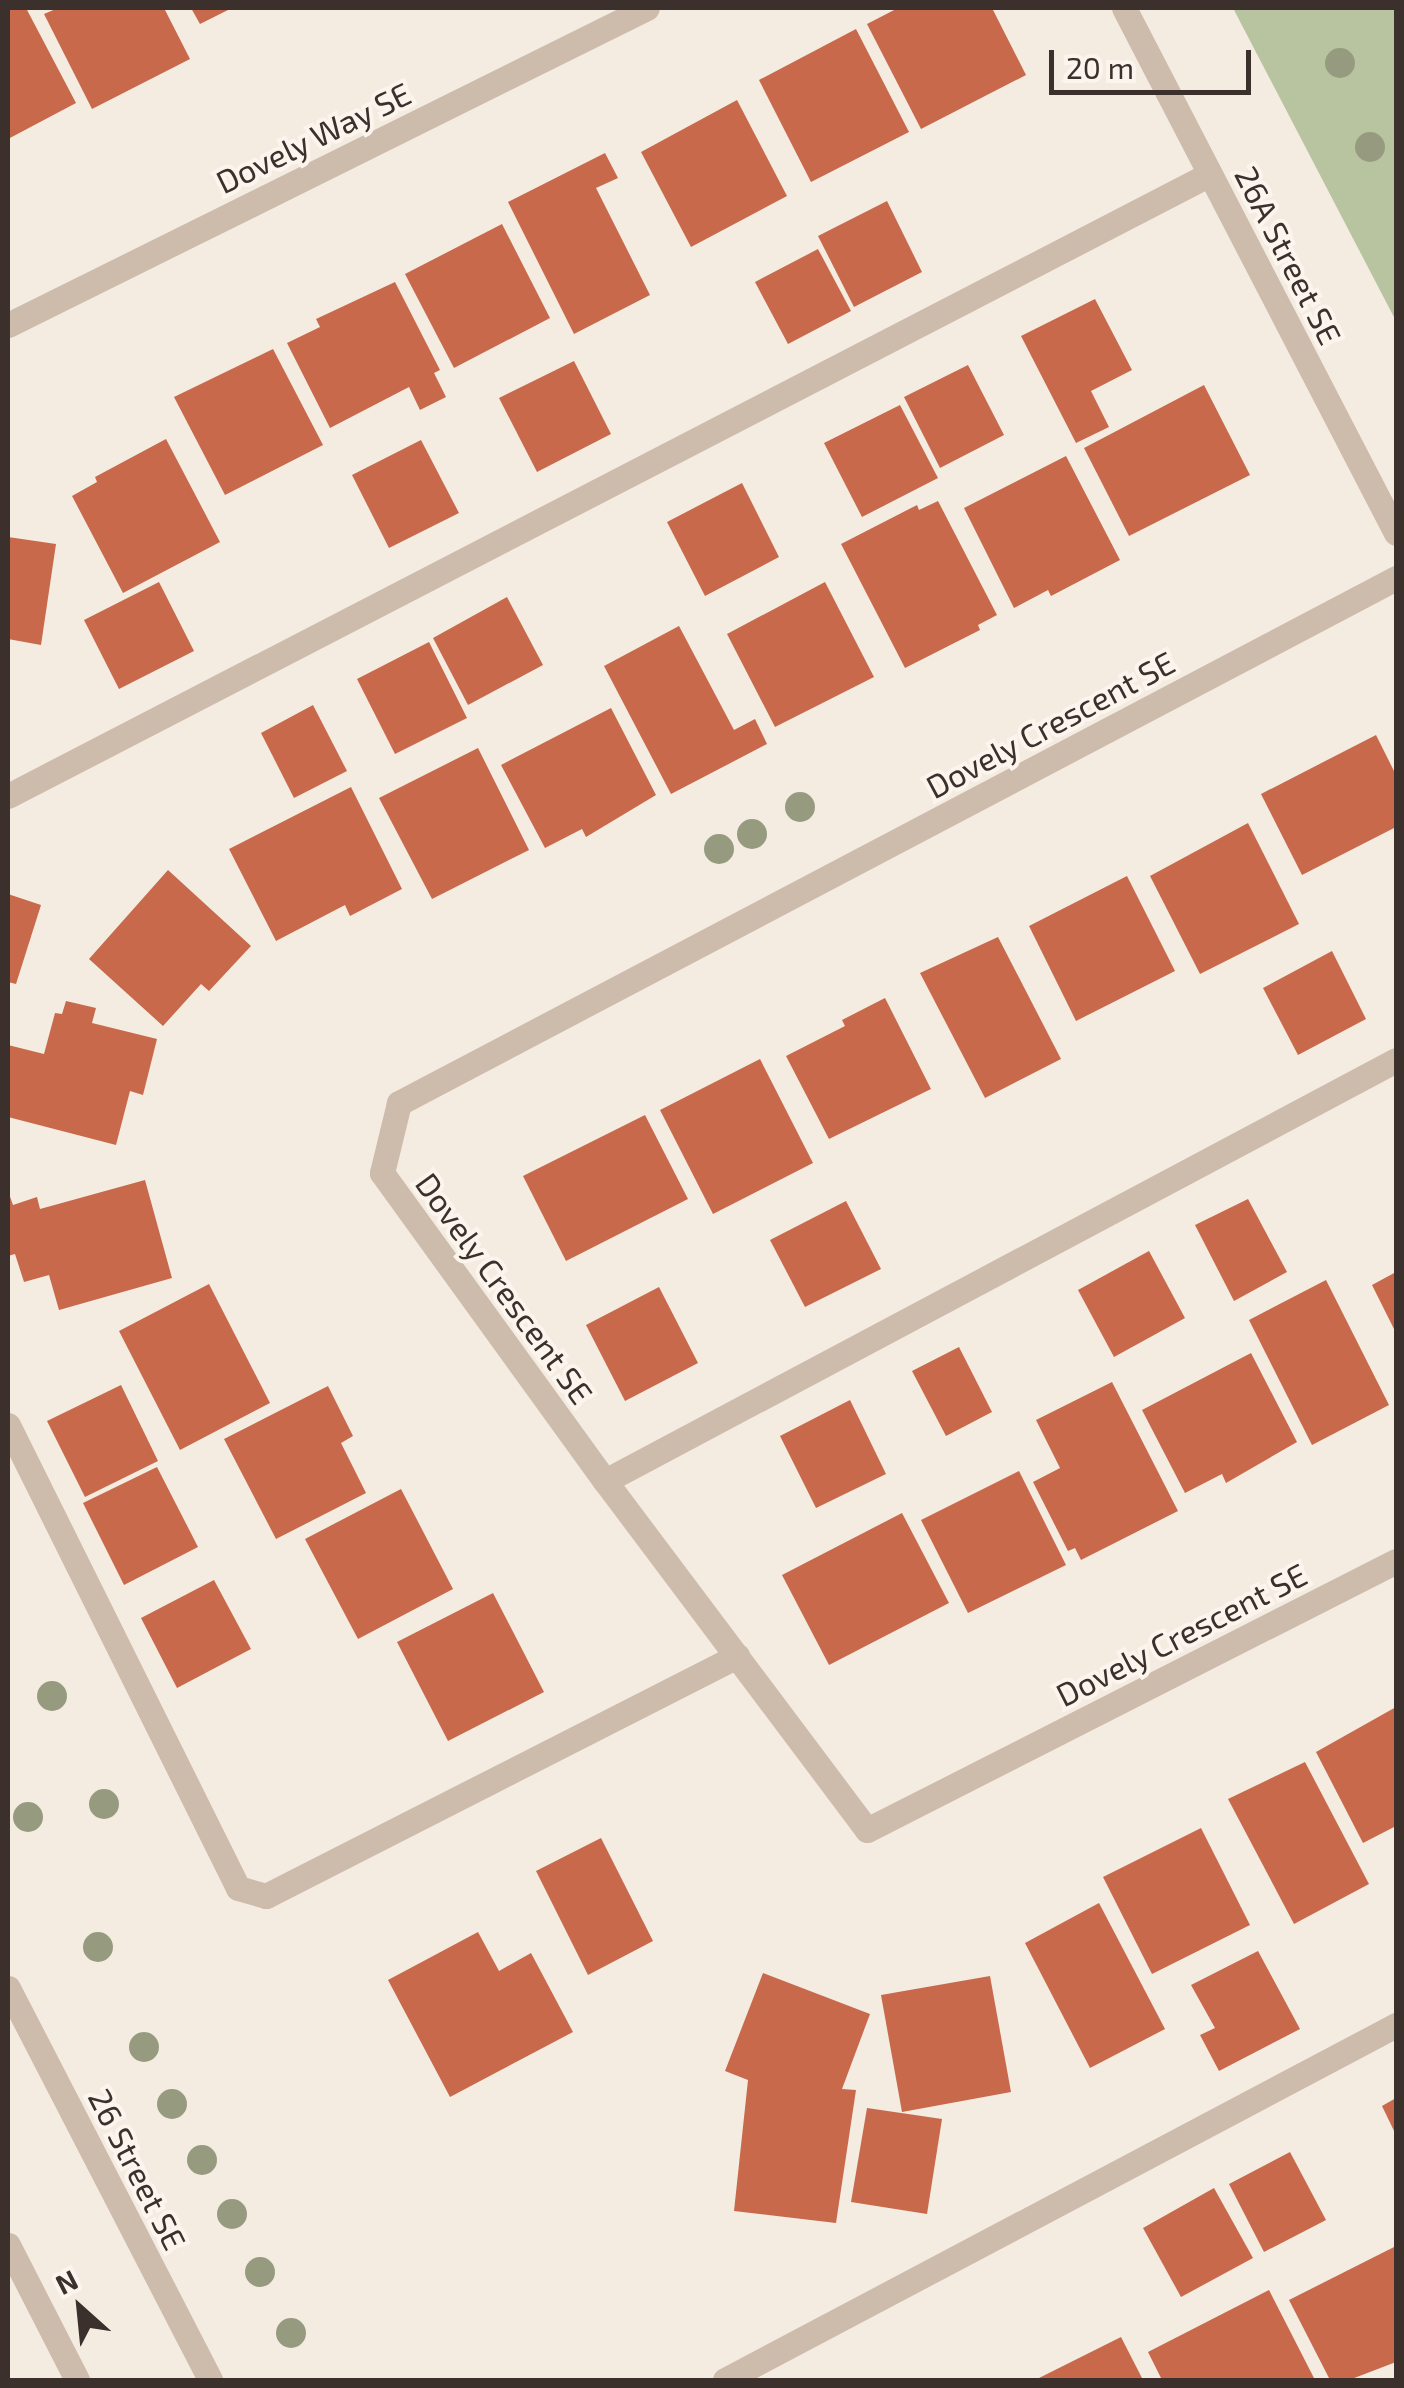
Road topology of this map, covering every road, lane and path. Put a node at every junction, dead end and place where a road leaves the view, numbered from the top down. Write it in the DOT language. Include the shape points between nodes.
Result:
graph roads {
  1 [pos="647,8"];
  2 [pos="1124,8"];
  3 [pos="1210,174"];
  4 [pos="8,325"];
  5 [pos="1396,533"];
  6 [pos="1396,578"];
  7 [pos="8,796"];
  8 [pos="1396,1060"];
  9 [pos="8,1426"];
  10 [pos="605,1480"];
  11 [pos="1396,1562"];
  12 [pos="738,1656"];
  13 [pos="8,1988"];
  14 [pos="1396,2026"];
  15 [pos="8,2245"];
  16 [pos="77,2380"];
  17 [pos="210,2380"];
  18 [pos="725,2380"];
  1 -- 4 [label="street, Dovely Way SE"];
  2 -- 3 [label="street, 26A Street SE"];
  3 -- 5 [label="street, 26A Street SE"];
  3 -- 7 [label="street"];
  6 -- 10 [label="street, Dovely Crescent SE" via="398,1103 382,1173"];
  8 -- 10 [label="street"];
  9 -- 12 [label="street" via="238,1888 266,1896"];
  10 -- 12 [label="street, Dovely Crescent SE"];
  11 -- 12 [label="street, Dovely Crescent SE" via="867,1830"];
  13 -- 17 [label="street, 26 Street SE"];
  14 -- 18 [label="street"];
  15 -- 16 [label="street"];
}
